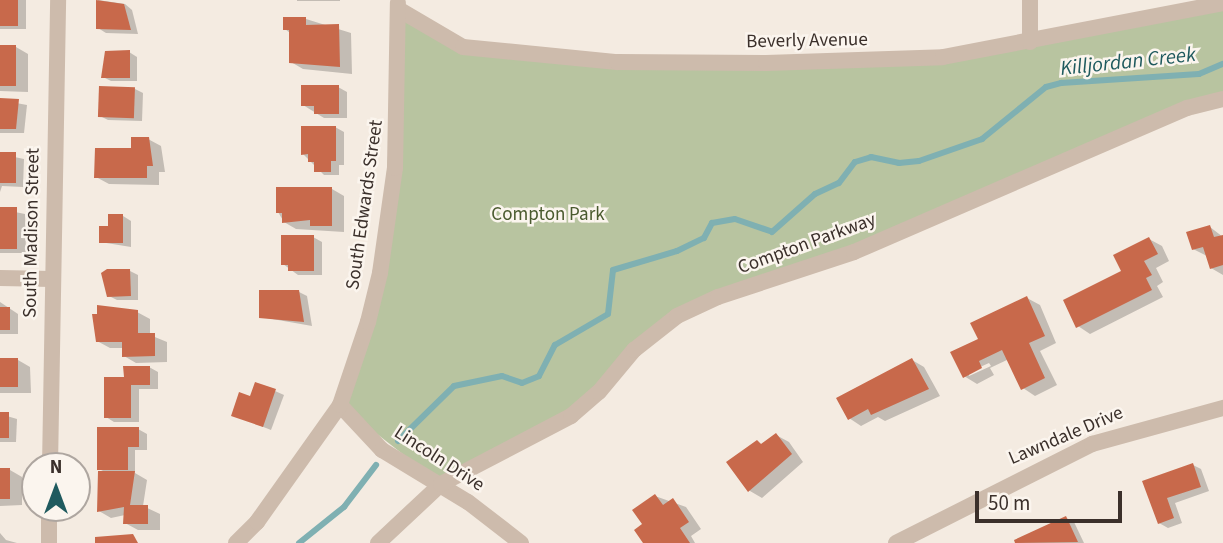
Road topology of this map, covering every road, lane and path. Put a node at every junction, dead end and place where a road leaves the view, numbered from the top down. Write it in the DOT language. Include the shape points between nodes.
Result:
graph roads {
  1 [pos="58,0"];
  2 [pos="1030,0"];
  3 [pos="1223,4"];
  4 [pos="398,5"];
  5 [pos="1030,42"];
  6 [pos="1223,99"];
  7 [pos="0,278"];
  8 [pos="52,279"];
  9 [pos="340,405"];
  10 [pos="1223,408"];
  11 [pos="50,452"];
  12 [pos="441,484"];
  13 [pos="50,522"];
  14 [pos="49,543"];
  15 [pos="236,543"];
  16 [pos="379,543"];
  17 [pos="521,543"];
  18 [pos="896,543"];
  1 -- 8 [label="street, South Madison Street"];
  2 -- 5 [label="street"];
  3 -- 5 [label="street, Beverly Avenue"];
  4 -- 5 [label="street, Beverly Avenue" via="463,47 617,62 900,60"];
  4 -- 9 [label="street, South Edwards Street" via="395,168 380,273"];
  6 -- 12 [label="street, Compton Parkway" via="1187,108 854,252 697,306 634,350 599,392 572,415"];
  7 -- 8 [label="street"];
  8 -- 11 [label="street, South Madison Street"];
  9 -- 12 [label="street, Lincoln Drive" via="382,450"];
  9 -- 15 [label="street, South Edwards Street" via="257,522"];
  10 -- 18 [label="street, Lawndale Drive" via="1092,444"];
  12 -- 16 [label="street, Compton Parkway"];
  12 -- 17 [label="street, Lincoln Drive"];
  13 -- 14 [label="street"];
}
